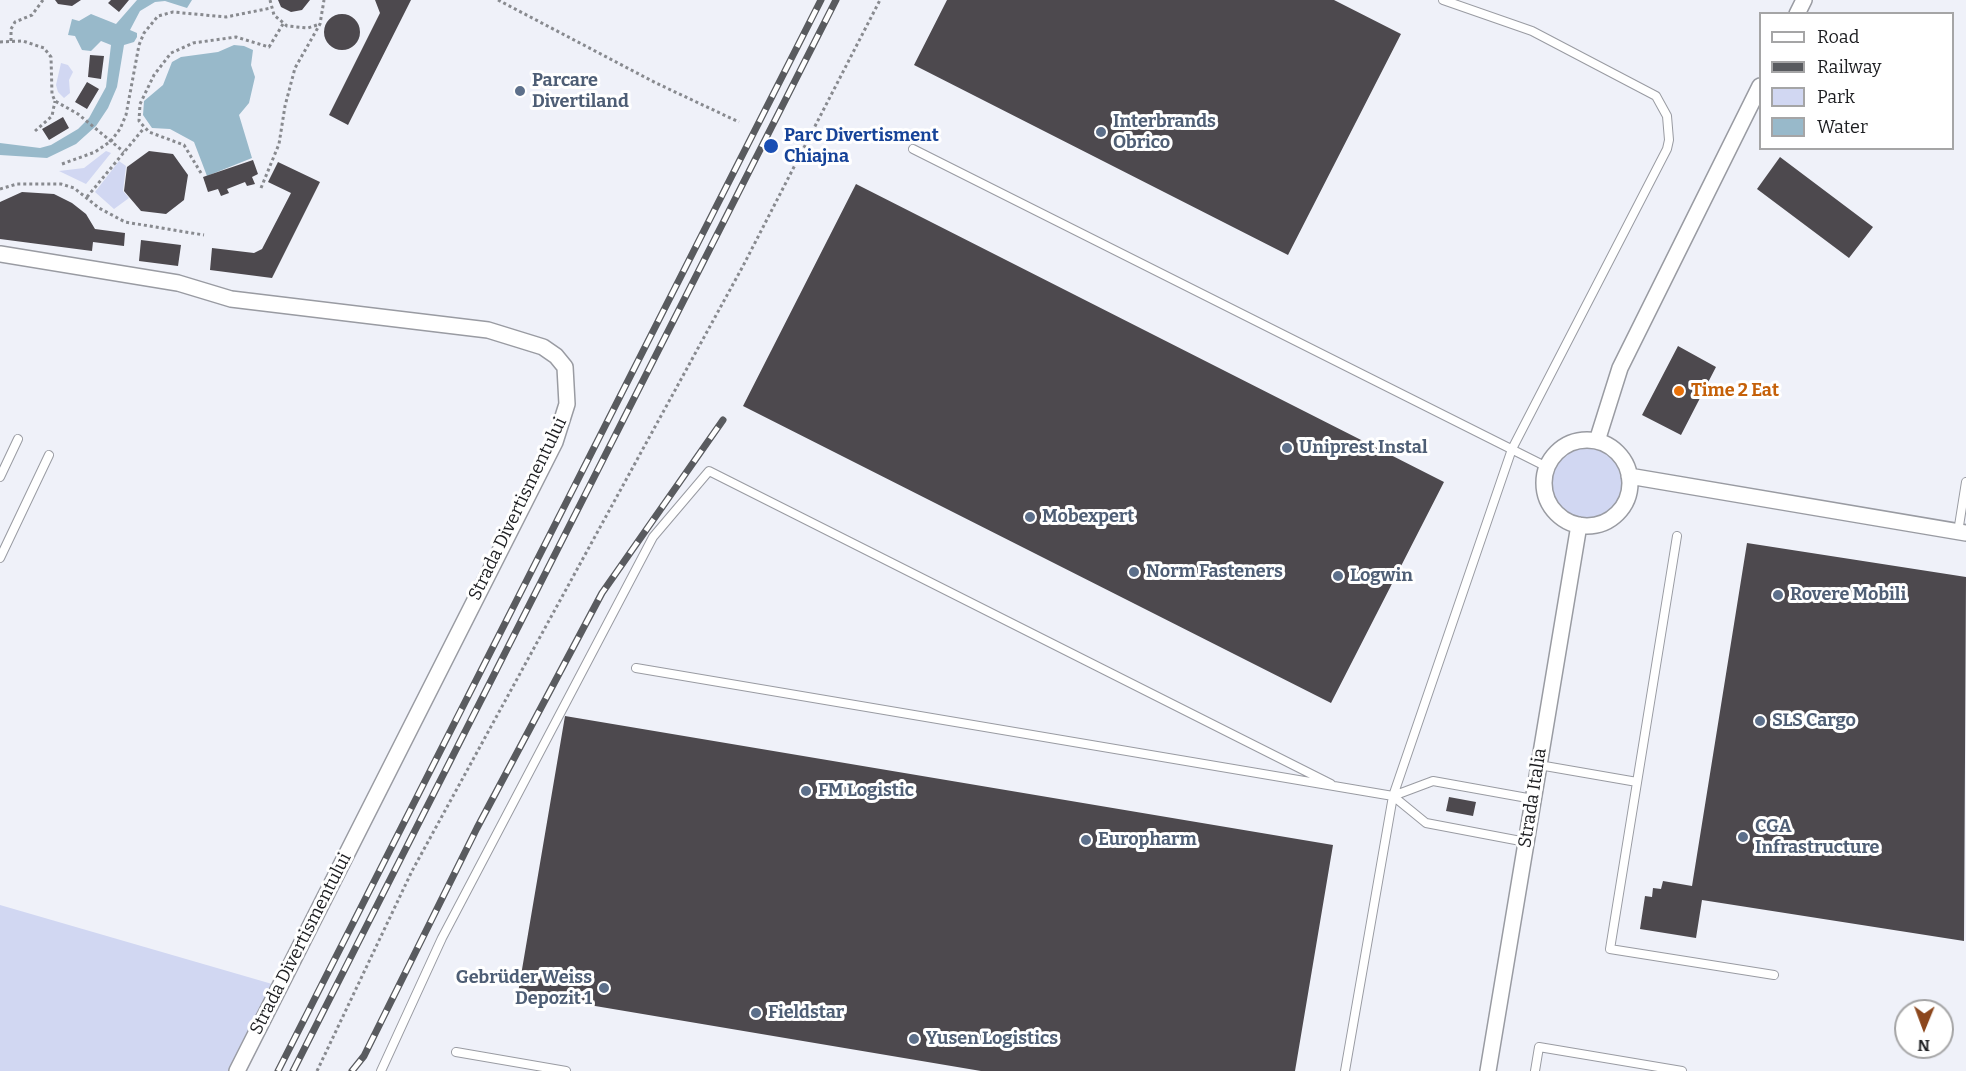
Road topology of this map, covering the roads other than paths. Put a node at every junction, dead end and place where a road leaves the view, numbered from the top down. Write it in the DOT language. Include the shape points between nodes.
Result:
graph roads {
  1 [pos="1443,0"];
  2 [pos="1759,90"];
  3 [pos="913,149"];
  4 [pos="0,254"];
  5 [pos="18,439"];
  6 [pos="1597,441"];
  7 [pos="1512,449"];
  8 [pos="49,455"];
  9 [pos="1547,466"];
  10 [pos="1629,476"];
  11 [pos="0,477"];
  12 [pos="1966,482"];
  13 [pos="1579,525"];
  14 [pos="1962,532"];
  15 [pos="1677,536"];
  16 [pos="0,558"];
  17 [pos="636,668"];
  18 [pos="1539,765"];
  19 [pos="1637,782"];
  20 [pos="1331,784"];
  21 [pos="1393,795"];
  22 [pos="1533,799"];
  23 [pos="1526,842"];
  24 [pos="1774,975"];
  25 [pos="456,1052"];
  26 [pos="237,1071"];
  27 [pos="381,1071"];
  28 [pos="566,1071"];
  29 [pos="1345,1071"];
  30 [pos="1488,1071"];
  31 [pos="1535,1071"];
  32 [pos="1682,1071"];
  1 -- 7 [label="lane" via="1532,31 1656,96 1670,128 1667,149"];
  2 -- 6 [label="street" via="1620,368"];
  3 -- 7 [label="lane"];
  4 -- 26 [label="street, Strada Divertismentului" via="178,283 231,299 488,330 543,347 565,367 567,404 555,442"];
  5 -- 11 [label="lane"];
  6 -- 9 [label="street" via="1585,440 1562,448"];
  6 -- 10 [label="street" via="1618,454"];
  7 -- 9 [label="lane"];
  7 -- 21 [label="lane"];
  8 -- 16 [label="lane"];
  9 -- 13 [label="street" via="1544,491 1549,503 1566,521"];
  10 -- 13 [label="street" via="1626,499 1612,517 1602,523"];
  10 -- 14 [label="street"];
  12 -- 14 [label="lane"];
  13 -- 18 [label="street, Strada Italia"];
  15 -- 19 [label="lane"];
  17 -- 20 [label="lane"];
  18 -- 19 [label="lane"];
  18 -- 22 [label="street, Strada Italia"];
  19 -- 24 [label="lane" via="1610,949"];
  20 -- 21 [label="lane"];
  20 -- 27 [label="lane" via="709,471 653,537 442,938"];
  21 -- 22 [label="lane" via="1434,781"];
  21 -- 23 [label="lane" via="1426,823"];
  21 -- 29 [label="lane"];
  22 -- 23 [label="street, Strada Italia"];
  23 -- 30 [label="street, Strada Italia"];
  25 -- 28 [label="lane"];
  31 -- 32 [label="lane" via="1539,1047"];
}
